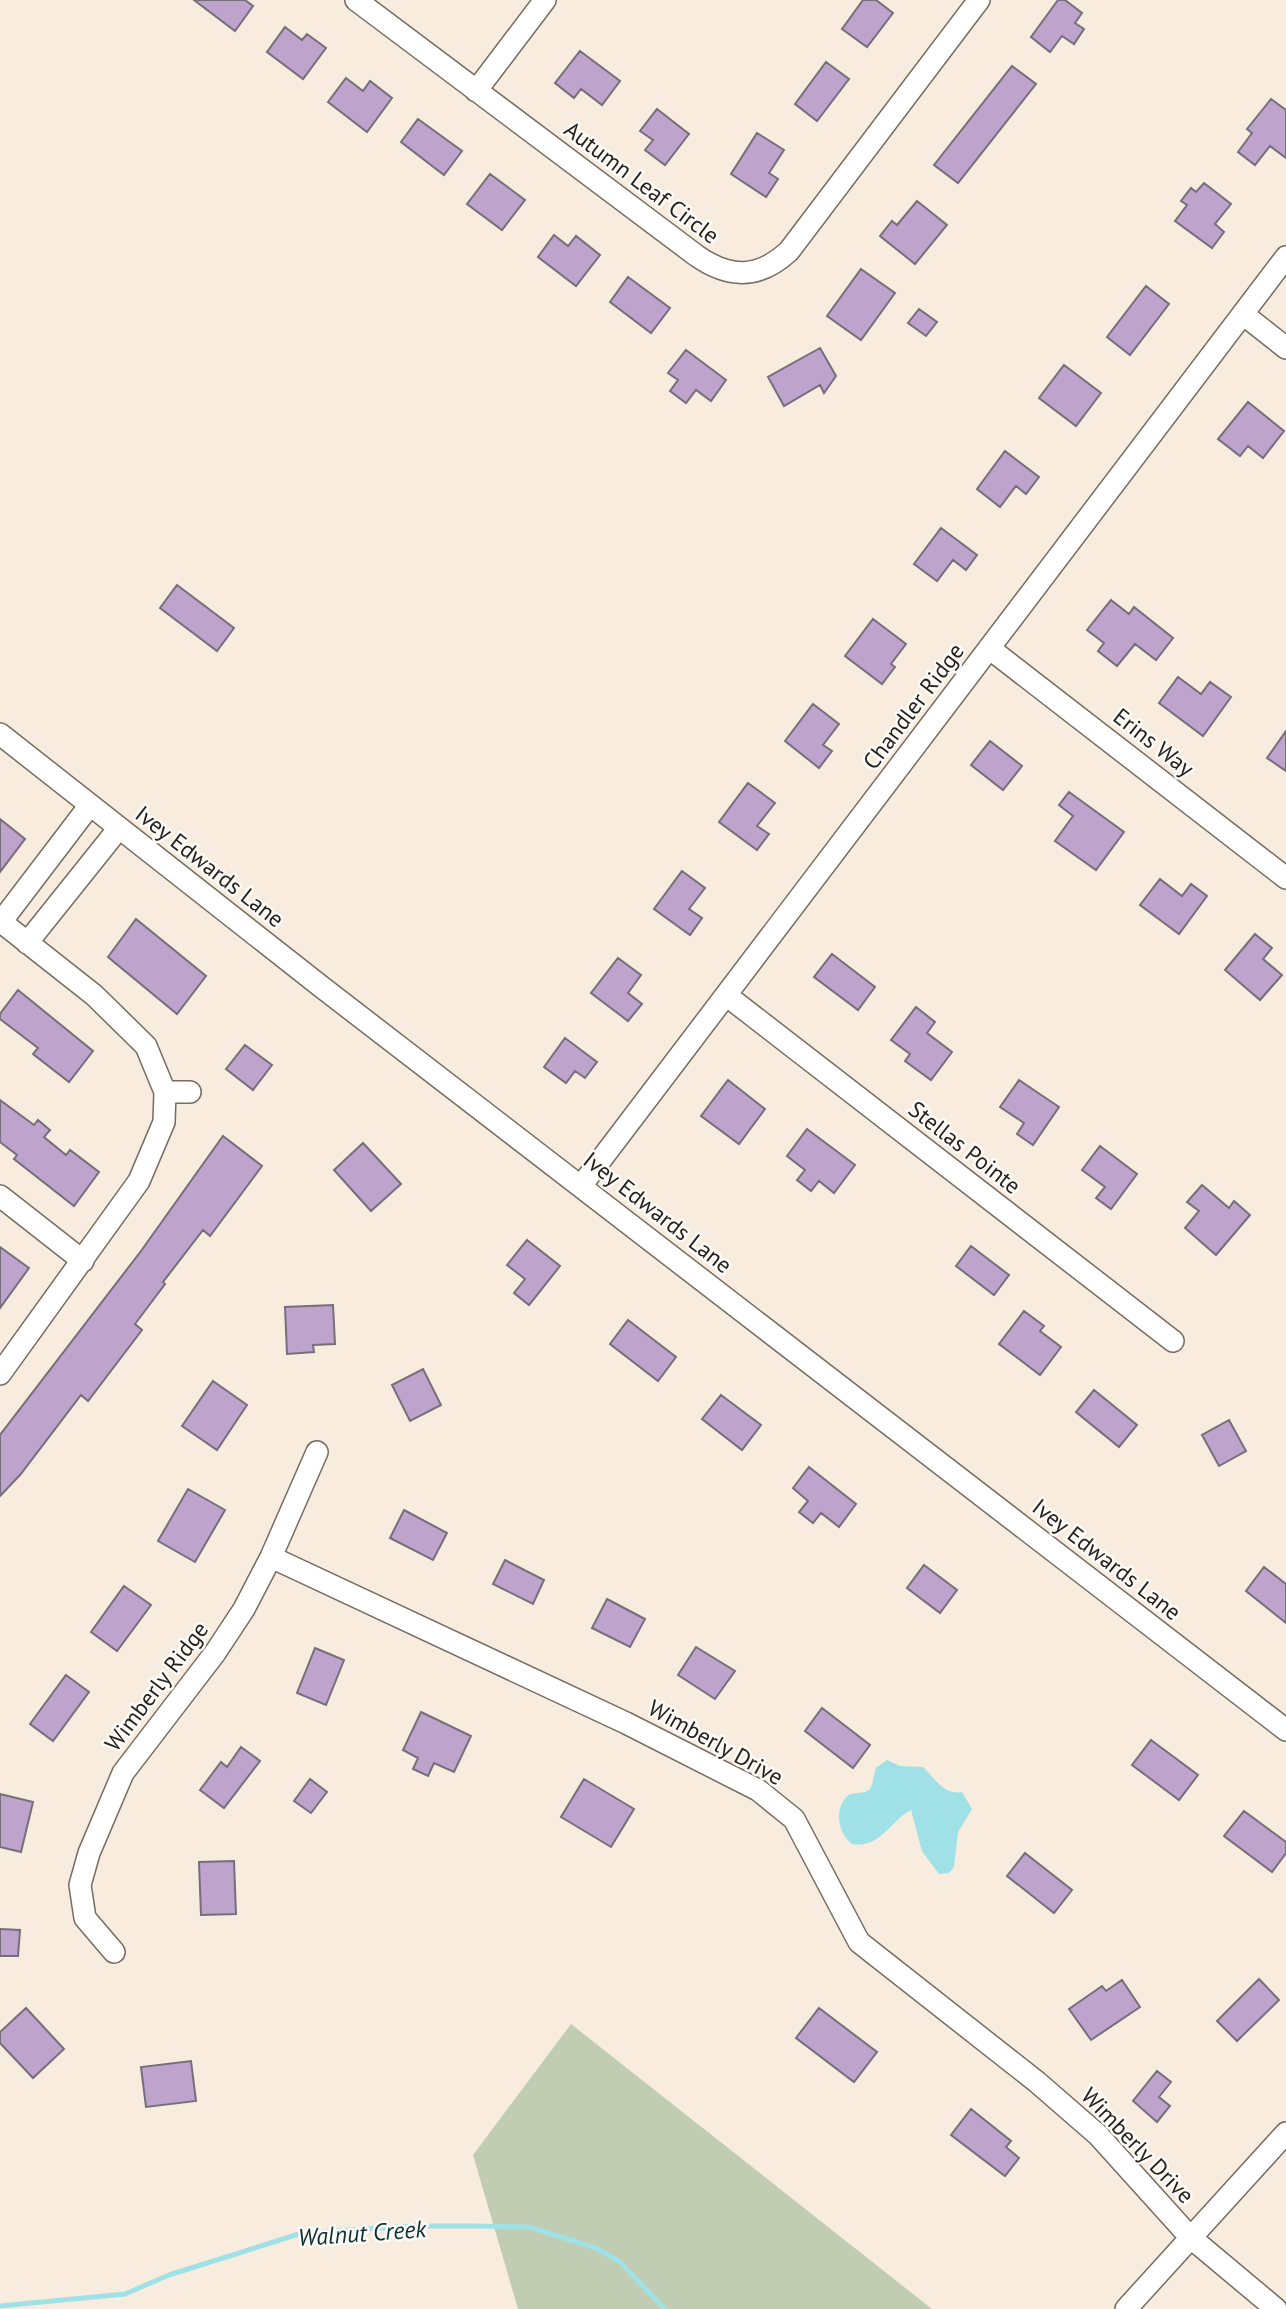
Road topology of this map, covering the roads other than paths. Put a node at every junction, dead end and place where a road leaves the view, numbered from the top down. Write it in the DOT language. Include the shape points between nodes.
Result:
graph roads {
  1 [pos="356,0"];
  2 [pos="545,0"];
  3 [pos="979,0"];
  4 [pos="476,91"];
  5 [pos="1286,257"];
  6 [pos="1243,314"];
  7 [pos="1286,348"];
  8 [pos="989,648"];
  9 [pos="0,734"];
  10 [pos="90,805"];
  11 [pos="119,828"];
  12 [pos="1286,878"];
  13 [pos="1,922"];
  14 [pos="27,943"];
  15 [pos="726,995"];
  16 [pos="165,1092"];
  17 [pos="191,1092"];
  18 [pos="581,1186"];
  19 [pos="0,1196"];
  20 [pos="83,1261"];
  21 [pos="1173,1341"];
  22 [pos="0,1374"];
  23 [pos="317,1452"];
  24 [pos="271,1557"];
  25 [pos="1286,1730"];
  26 [pos="114,1952"];
  27 [pos="1286,2133"];
  28 [pos="1190,2237"];
  29 [pos="1126,2309"];
  30 [pos="1276,2309"];
  1 -- 4 [label="street, Autumn Leaf Circle"];
  2 -- 4 [label="street"];
  3 -- 4 [label="street, Autumn Leaf Circle" via="789,251 772,265 748,274 712,267"];
  5 -- 6 [label="street, Chandler Ridge"];
  6 -- 7 [label="street"];
  6 -- 8 [label="street, Chandler Ridge"];
  8 -- 12 [label="street, Erins Way"];
  8 -- 15 [label="street, Chandler Ridge"];
  9 -- 10 [label="street, Ivey Edwards Lane"];
  10 -- 11 [label="street, Ivey Edwards Lane"];
  10 -- 13 [label="street"];
  11 -- 14 [label="street"];
  11 -- 18 [label="street, Ivey Edwards Lane"];
  13 -- 14 [label="street"];
  14 -- 16 [label="street" via="94,995 146,1046"];
  15 -- 18 [label="street, Chandler Ridge"];
  15 -- 21 [label="street, Stellas Pointe"];
  16 -- 17 [label="street"];
  16 -- 20 [label="street" via="164,1122 139,1181"];
  18 -- 25 [label="street, Ivey Edwards Lane"];
  19 -- 20 [label="street"];
  20 -- 22 [label="street"];
  23 -- 24 [label="street, Wimberly Ridge"];
  24 -- 26 [label="street, Wimberly Ridge" via="215,1653 124,1773 89,1853 80,1885 85,1918"];
  24 -- 28 [label="street, Wimberly Drive" via="758,1790 794,1819 859,1942 1098,2135"];
  27 -- 28 [label="street"];
  28 -- 29 [label="street"];
  28 -- 30 [label="street, Wimberly Drive"];
}
